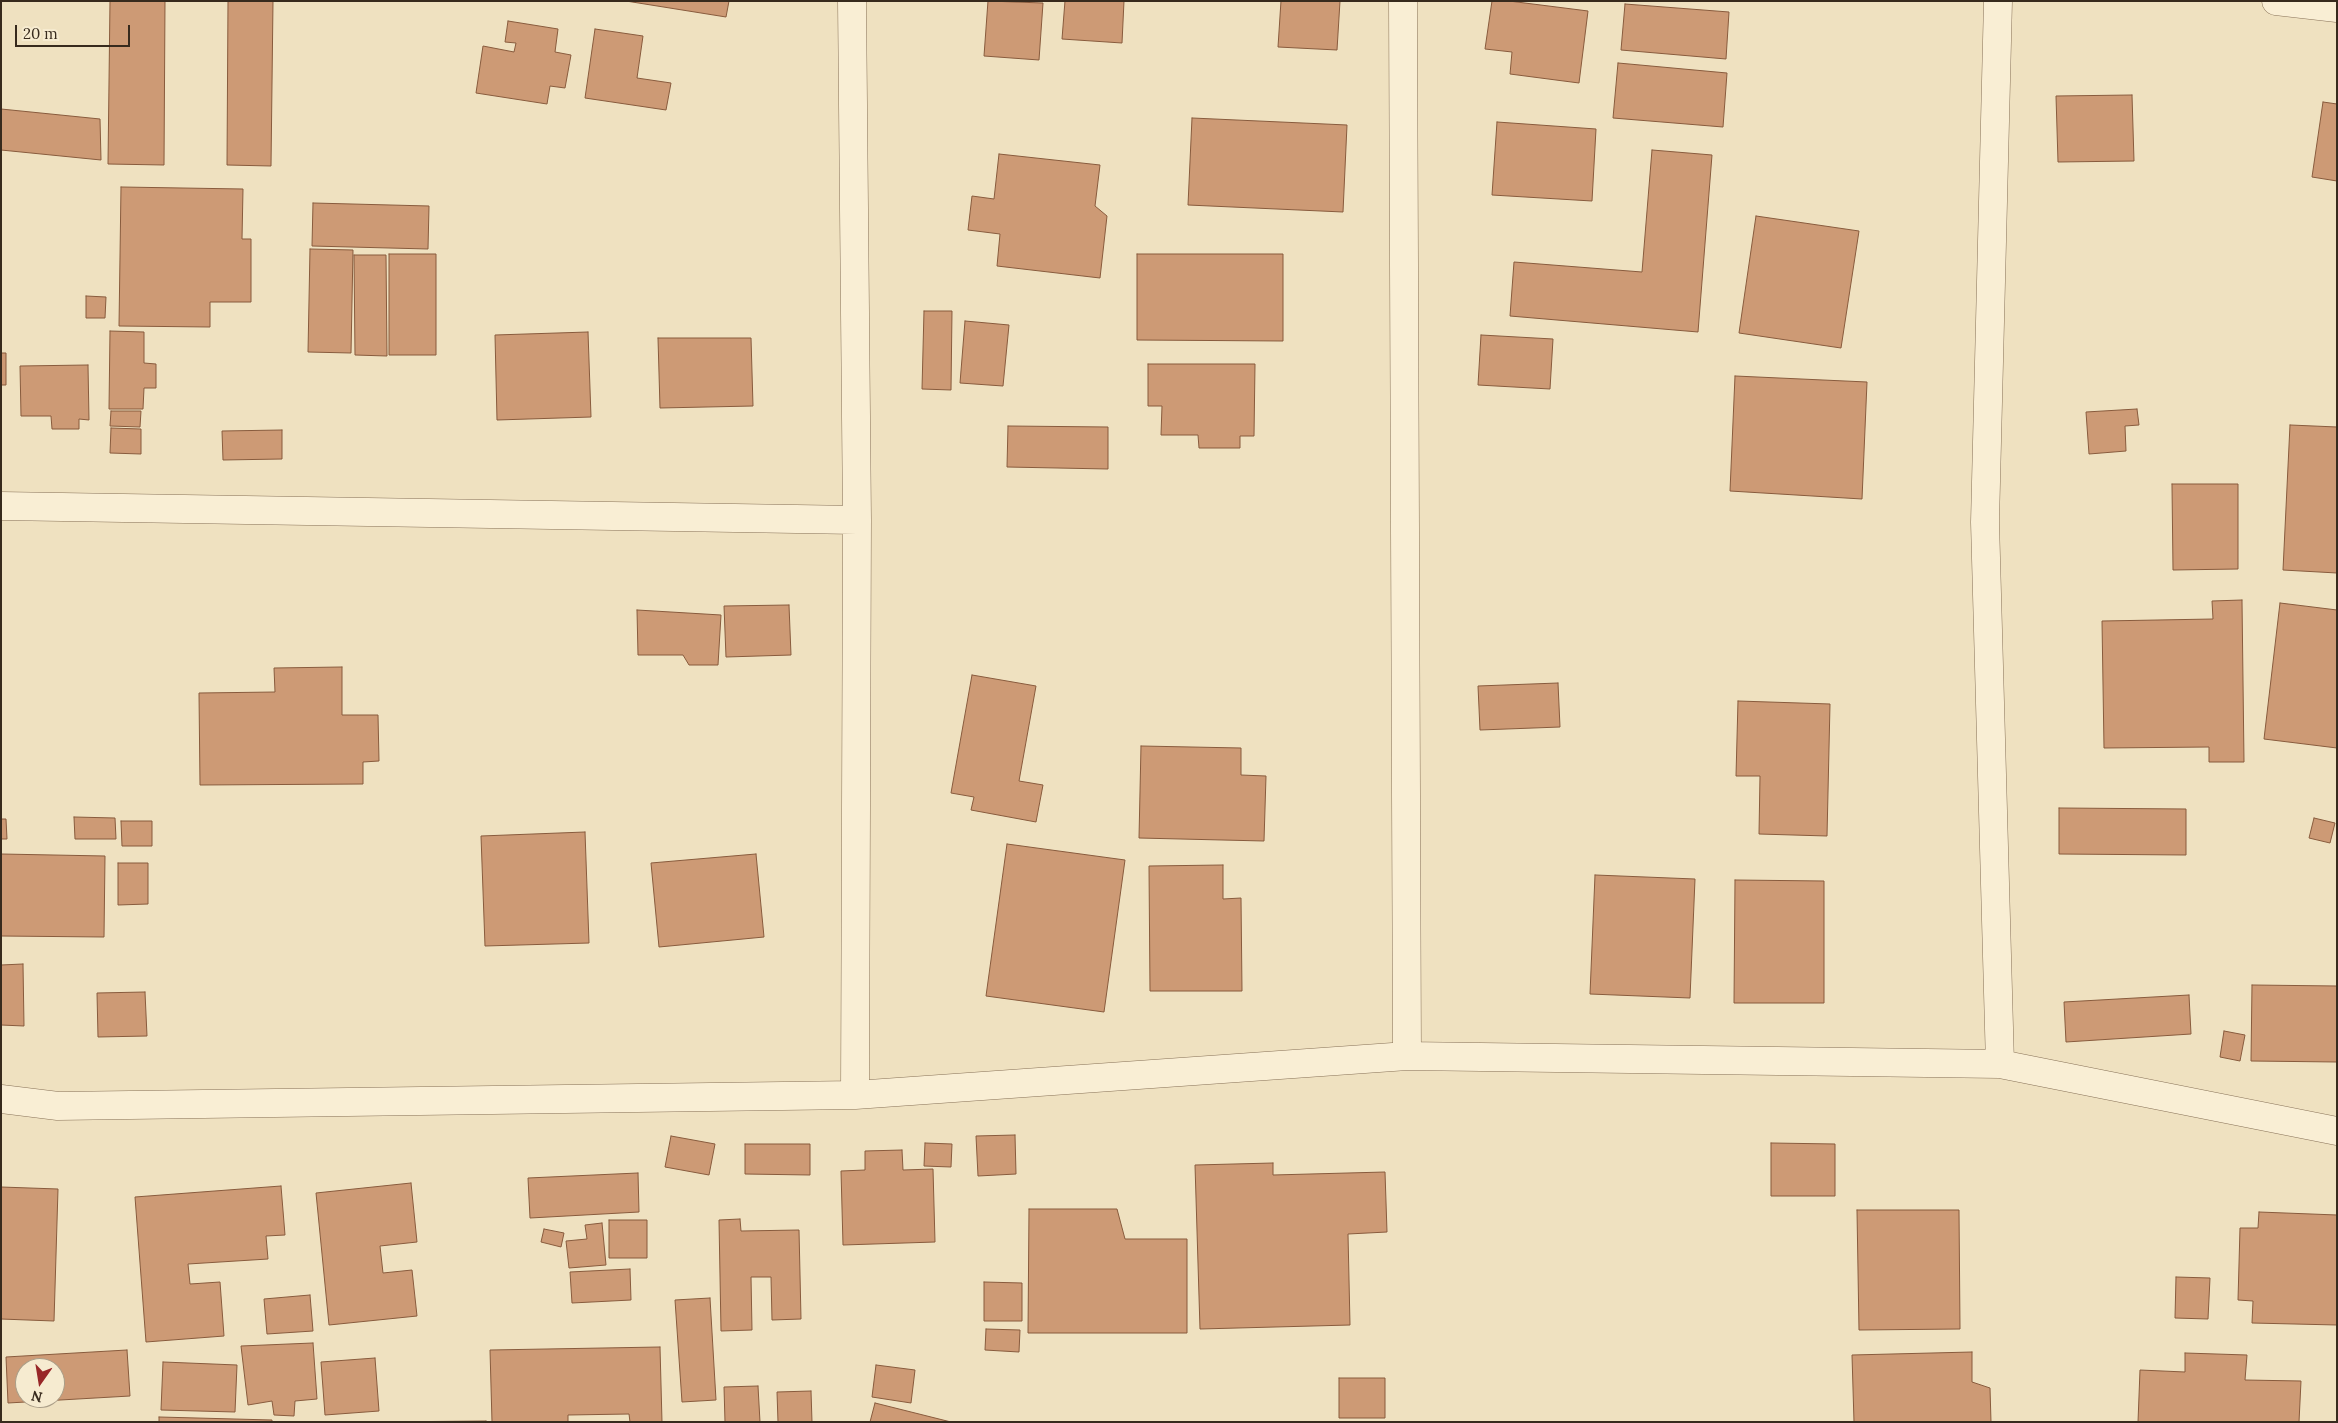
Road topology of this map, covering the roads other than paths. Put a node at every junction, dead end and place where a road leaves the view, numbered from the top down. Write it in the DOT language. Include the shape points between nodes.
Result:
graph roads {
  1 [pos="852,1"];
  2 [pos="1403,1"];
  3 [pos="1998,1"];
  4 [pos="2276,1"];
  5 [pos="2337,8"];
  6 [pos="1,506"];
  7 [pos="857,520"];
  8 [pos="1407,1056"];
  9 [pos="2000,1064"];
  10 [pos="855,1095"];
  11 [pos="1,1099"];
  12 [pos="2337,1131"];
  1 -- 7 [label="street"];
  2 -- 8 [label="street"];
  3 -- 9 [label="street" via="1985,522"];
  4 -- 5 [label="street"];
  6 -- 7 [label="street"];
  7 -- 10 [label="street"];
  8 -- 9 [label="street"];
  8 -- 10 [label="street"];
  9 -- 12 [label="street"];
  10 -- 11 [label="street" via="58,1106"];
}
